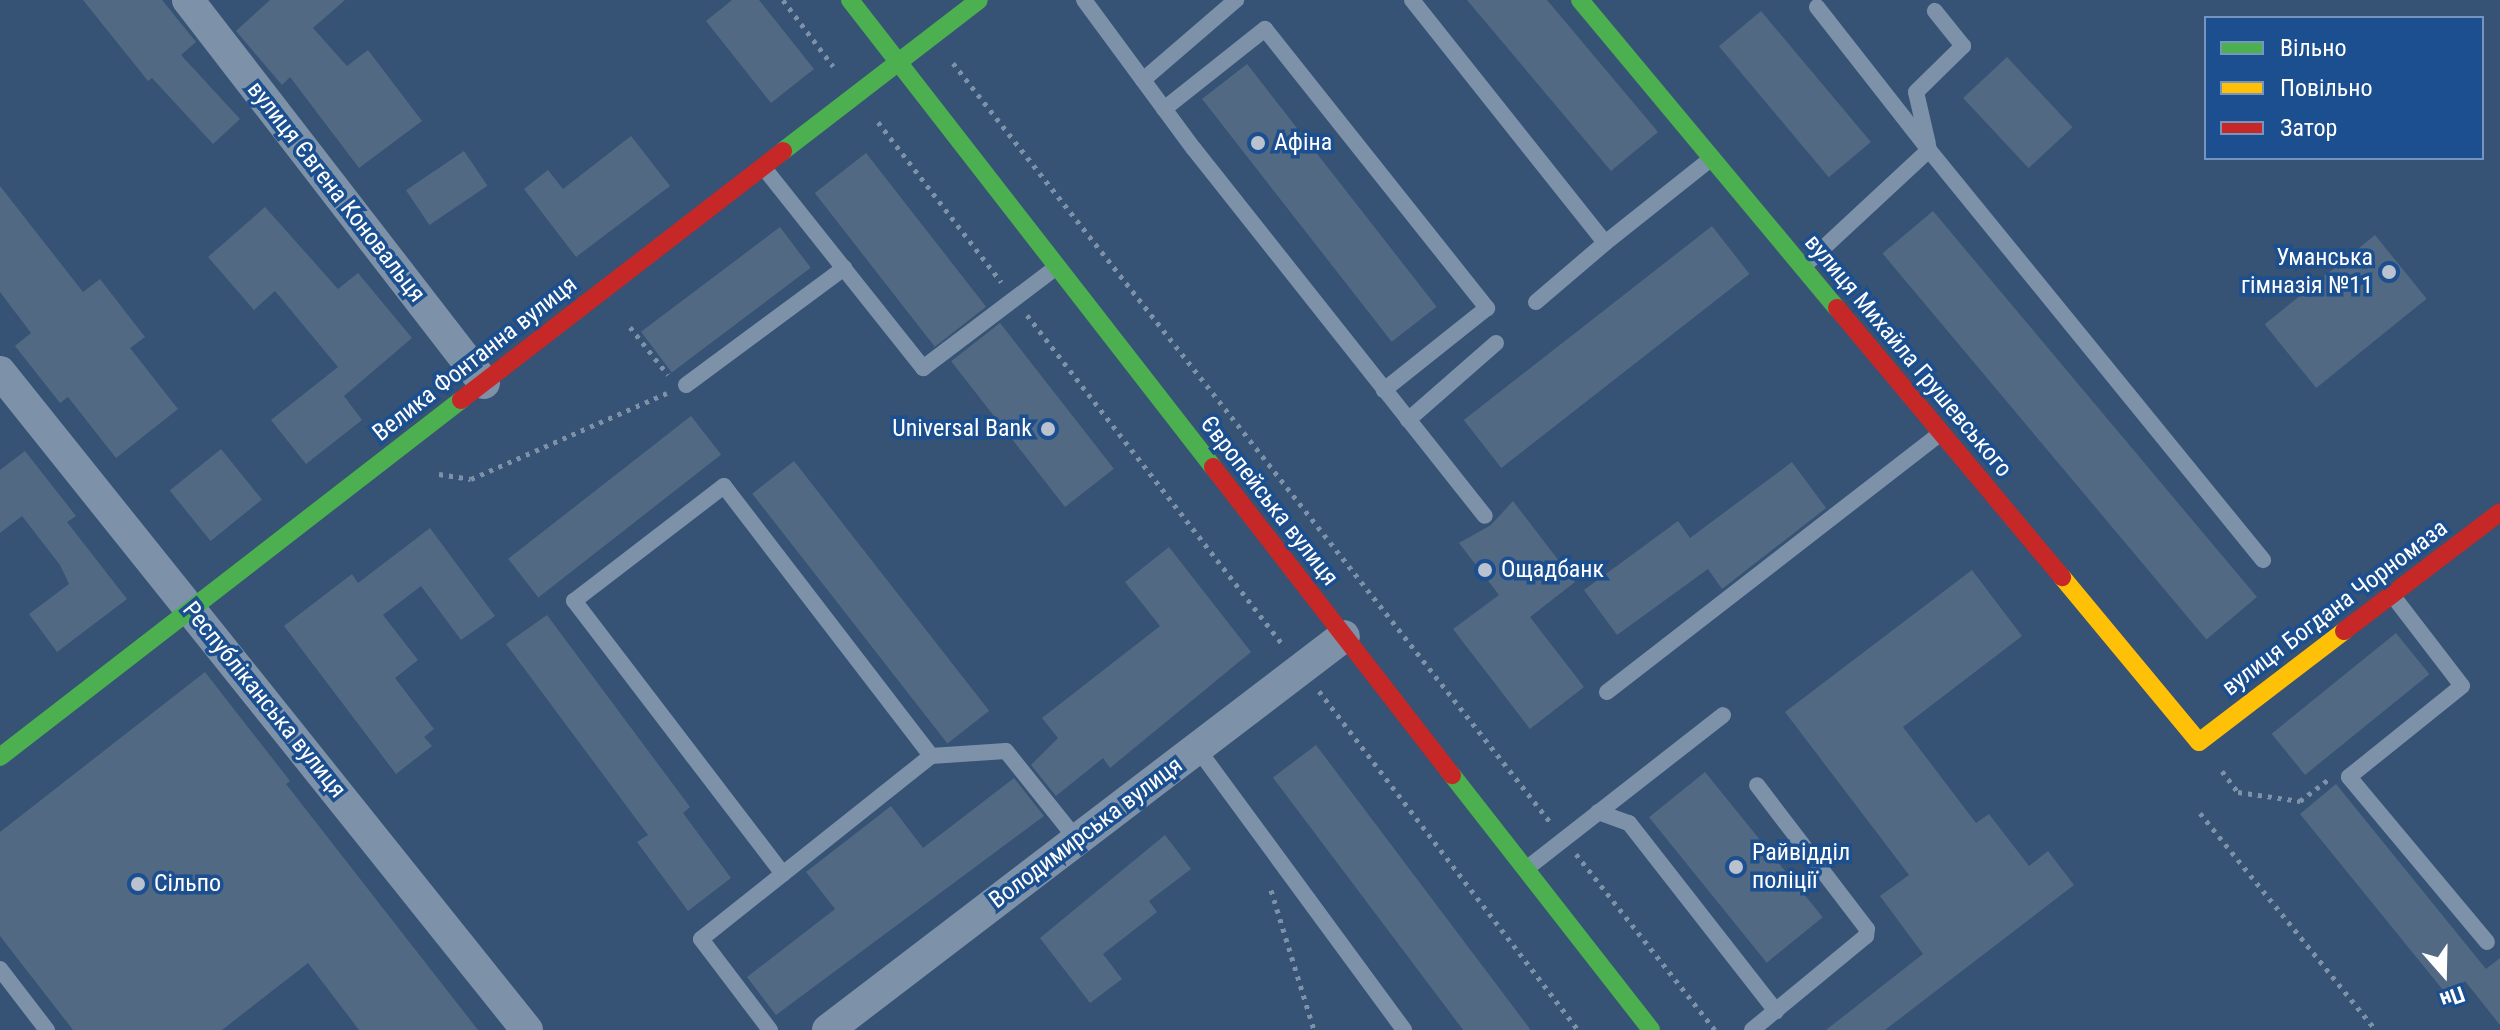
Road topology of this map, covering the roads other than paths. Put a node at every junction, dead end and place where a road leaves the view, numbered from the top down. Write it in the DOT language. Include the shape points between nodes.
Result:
graph roads {
  1 [pos="188,0"];
  2 [pos="850,0"];
  3 [pos="979,0"];
  4 [pos="1084,0"];
  5 [pos="1236,0"];
  6 [pos="1412,0"];
  7 [pos="1580,0"];
  8 [pos="1817,7"];
  9 [pos="1935,11"];
  10 [pos="897,62"];
  11 [pos="1143,80"];
  12 [pos="1164,109"];
  13 [pos="1929,150"];
  14 [pos="1712,158"];
  15 [pos="763,166"];
  16 [pos="1605,243"];
  17 [pos="1056,267"];
  18 [pos="1803,267"];
  19 [pos="844,268"];
  20 [pos="1536,302"];
  21 [pos="1496,343"];
  22 [pos="0,372"];
  23 [pos="484,383"];
  24 [pos="686,385"];
  25 [pos="1384,390"];
  26 [pos="1408,420"];
  27 [pos="1942,433"];
  28 [pos="2500,512"];
  29 [pos="1485,516"];
  30 [pos="2263,560"];
  31 [pos="2392,595"];
  32 [pos="190,608"];
  33 [pos="1344,636"];
  34 [pos="1607,692"];
  35 [pos="1723,715"];
  36 [pos="2199,742"];
  37 [pos="1197,748"];
  38 [pos="931,756"];
  39 [pos="0,757"];
  40 [pos="1757,785"];
  41 [pos="1598,812"];
  42 [pos="1077,840"];
  43 [pos="1526,869"];
  44 [pos="783,874"];
  45 [pos="2487,942"];
  46 [pos="0,969"];
  47 [pos="1776,1011"];
  48 [pos="47,1030"];
  49 [pos="527,1030"];
  50 [pos="770,1030"];
  51 [pos="828,1030"];
  52 [pos="1404,1030"];
  53 [pos="1651,1030"];
  54 [pos="1752,1030"];
  1 -- 23 [label="street, вулиця Євгена Коновальця"];
  2 -- 10 [label="street, Європейська вулиця"];
  3 -- 10 [label="street, Велика Фонтанна вулиця"];
  4 -- 11 [label="lane"];
  5 -- 11 [label="lane"];
  6 -- 16 [label="lane"];
  7 -- 14 [label="street, вулиця Михайла Грушевського"];
  8 -- 13 [label="lane"];
  9 -- 13 [label="lane" via="1963,46 1916,92"];
  10 -- 15 [label="street, Велика Фонтанна вулиця"];
  10 -- 17 [label="street, Європейська вулиця"];
  11 -- 12 [label="lane"];
  12 -- 25 [label="lane"];
  12 -- 25 [label="lane" via="1265,29 1487,308"];
  13 -- 18 [label="lane"];
  13 -- 30 [label="lane"];
  14 -- 16 [label="lane"];
  14 -- 18 [label="street, вулиця Михайла Грушевського"];
  15 -- 19 [label="lane"];
  15 -- 23 [label="street, Велика Фонтанна вулиця"];
  16 -- 20 [label="lane"];
  17 -- 19 [label="lane" via="923,368"];
  17 -- 33 [label="street, Європейська вулиця"];
  18 -- 27 [label="street, вулиця Михайла Грушевського"];
  19 -- 24 [label="lane"];
  21 -- 26 [label="lane"];
  22 -- 32 [label="street, Республіканська вулиця"];
  23 -- 32 [label="street, Велика Фонтанна вулиця"];
  25 -- 26 [label="lane"];
  26 -- 29 [label="lane"];
  27 -- 34 [label="lane"];
  27 -- 36 [label="street, вулиця Михайла Грушевського"];
  28 -- 31 [label="street, вулиця Богдана Чорномаза"];
  31 -- 36 [label="street, вулиця Богдана Чорномаза"];
  31 -- 45 [label="lane" via="2462,686 2349,777"];
  32 -- 39 [label="street, Велика Фонтанна вулиця"];
  32 -- 49 [label="street, Республіканська вулиця"];
  33 -- 37 [label="street, Володимирська вулиця"];
  33 -- 43 [label="street, Європейська вулиця"];
  35 -- 41 [label="lane"];
  37 -- 42 [label="street, Володимирська вулиця"];
  37 -- 52 [label="lane"];
  38 -- 42 [label="lane" via="1006,751"];
  38 -- 44 [label="lane"];
  38 -- 44 [label="lane" via="724,486 574,601"];
  40 -- 47 [label="lane" via="1867,929 1866,936"];
  41 -- 43 [label="lane"];
  41 -- 47 [label="lane" via="1629,823"];
  42 -- 51 [label="street, Володимирська вулиця"];
  43 -- 53 [label="street, Європейська вулиця"];
  44 -- 50 [label="lane" via="701,939"];
  46 -- 48 [label="lane"];
  47 -- 54 [label="lane"];
}
